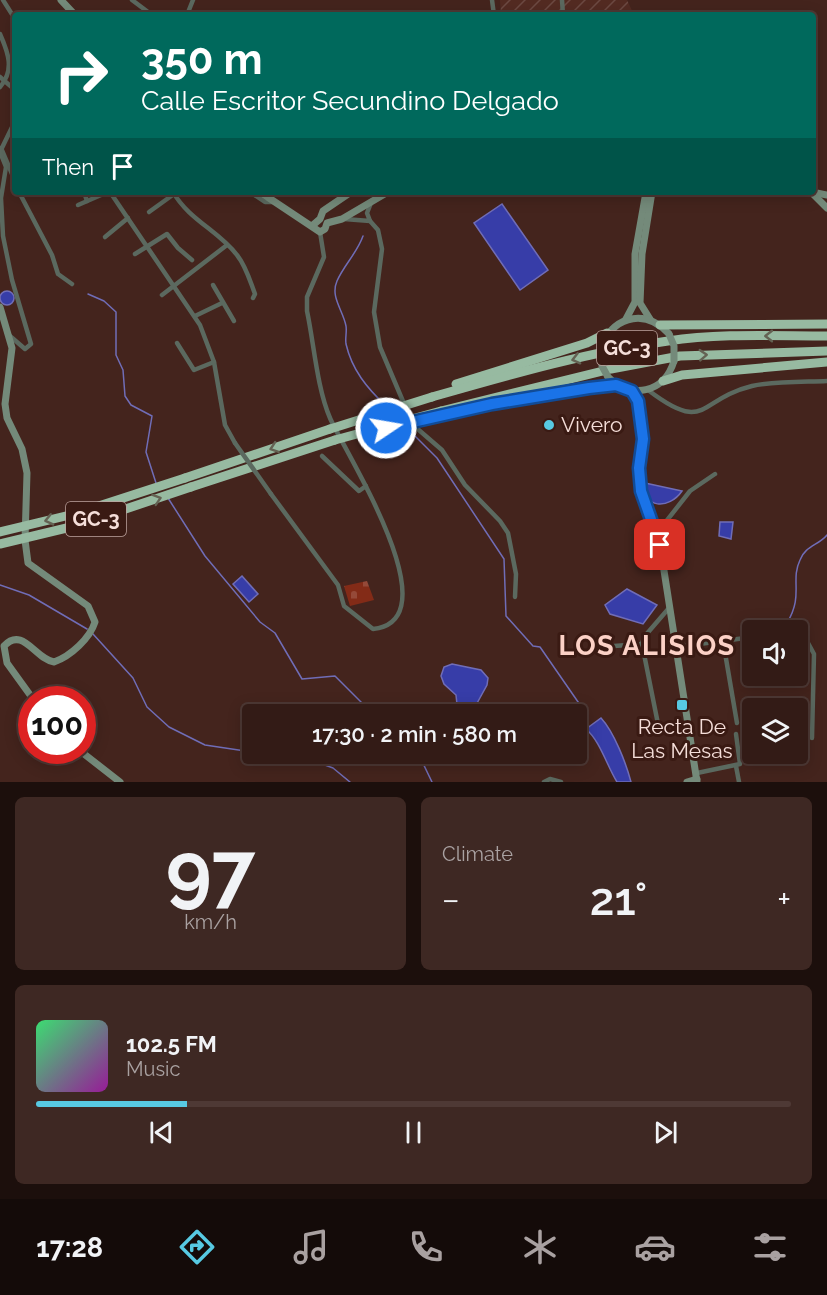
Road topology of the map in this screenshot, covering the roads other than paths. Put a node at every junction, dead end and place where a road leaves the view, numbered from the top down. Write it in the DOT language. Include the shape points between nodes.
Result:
graph roads {
  1 [pos="3,0"];
  2 [pos="62,0"];
  3 [pos="132,0"];
  4 [pos="72,12"];
  5 [pos="148,12"];
  6 [pos="12,14"];
  7 [pos="0,34"];
  8 [pos="0,77"];
  9 [pos="5,81"];
  10 [pos="0,87"];
  11 [pos="12,87"];
  12 [pos="12,127"];
  13 [pos="1,150"];
  14 [pos="12,174"];
  15 [pos="21,195"];
  16 [pos="85,195"];
  17 [pos="102,195"];
  18 [pos="111,195"];
  19 [pos="171,195"];
  20 [pos="176,195"];
  21 [pos="254,195"];
  22 [pos="264,195"];
  23 [pos="347,195"];
  24 [pos="383,195"];
  25 [pos="645,195"];
  26 [pos="652,195"];
  27 [pos="814,195"];
  28 [pos="87,201"];
  29 [pos="372,201"];
  30 [pos="274,202"];
  31 [pos="78,205"];
  32 [pos="827,208"];
  33 [pos="149,212"];
  34 [pos="128,219"];
  35 [pos="342,219"];
  36 [pos="324,221"];
  37 [pos="370,221"];
  38 [pos="313,225"];
  39 [pos="320,232"];
  40 [pos="105,237"];
  41 [pos="227,245"];
  42 [pos="147,247"];
  43 [pos="135,254"];
  44 [pos="192,260"];
  45 [pos="72,284"];
  46 [pos="213,285"];
  47 [pos="175,286"];
  48 [pos="162,294"];
  49 [pos="253,298"];
  50 [pos="222,303"];
  51 [pos="0,307"];
  52 [pos="195,316"];
  53 [pos="626,319"];
  54 [pos="650,319"];
  55 [pos="234,321"];
  56 [pos="827,324"];
  57 [pos="660,325"];
  58 [pos="607,333"];
  59 [pos="10,336"];
  60 [pos="827,336"];
  61 [pos="177,343"];
  62 [pos="827,351"];
  63 [pos="214,362"];
  64 [pos="827,362"];
  65 [pos="827,381"];
  66 [pos="616,385"];
  67 [pos="653,387"];
  68 [pos="632,391"];
  69 [pos="431,395"];
  70 [pos="638,401"];
  71 [pos="441,413"];
  72 [pos="322,456"];
  73 [pos="715,474"];
  74 [pos="366,486"];
  75 [pos="0,532"];
  76 [pos="657,533"];
  77 [pos="0,544"];
  78 [pos="515,597"];
  79 [pos="669,608"];
  80 [pos="742,638"];
  81 [pos="723,641"];
  82 [pos="808,643"];
  83 [pos="642,644"];
  84 [pos="2,646"];
  85 [pos="614,646"];
  86 [pos="676,647"];
  87 [pos="24,686"];
  88 [pos="738,723"];
  89 [pos="657,730"];
  90 [pos="736,734"];
  91 [pos="812,738"];
  92 [pos="96,763"];
  93 [pos="736,766"];
  94 [pos="697,778"];
  95 [pos="120,782"];
  96 [pos="544,782"];
  97 [pos="561,782"];
  98 [pos="687,782"];
  99 [pos="739,782"];
  1 -- 6 [label="street"];
  2 -- 4 [label="main road"];
  3 -- 5 [label="street"];
  7 -- 9 [label="street" via="9,57"];
  8 -- 9 [label="street"];
  9 -- 10 [label="street"];
  9 -- 11 [label="street"];
  12 -- 13 [label="street"];
  13 -- 14 [label="street"];
  13 -- 59 [label="street" via="6,167 1,198 3,236 31,344 25,349"];
  15 -- 45 [label="street" via="58,274"];
  16 -- 28 [label="street"];
  17 -- 28 [label="street"];
  18 -- 34 [label="street"];
  19 -- 33 [label="street"];
  20 -- 41 [label="street" via="192,216"];
  21 -- 30 [label="street" via="265,202"];
  22 -- 30 [label="main road"];
  23 -- 36 [label="main road" via="323,211"];
  24 -- 29 [label="main road"];
  25 -- 53 [label="main road" via="635,254 635,302"];
  26 -- 54 [label="main road" via="642,254 640,303"];
  27 -- 32 [label="main road"];
  28 -- 31 [label="street"];
  29 -- 35 [label="main road"];
  29 -- 37 [label="street" via="367,213"];
  30 -- 38 [label="main road"];
  34 -- 40 [label="street"];
  34 -- 42 [label="street"];
  35 -- 36 [label="main road"];
  35 -- 37 [label="street"];
  36 -- 38 [label="main road"];
  36 -- 39 [label="main road" via="325,229"];
  37 -- 78 [label="street" via="378,230 382,249 374,312 380,347 412,425 442,450 465,485 508,533 516,574"];
  38 -- 39 [label="main road"];
  39 -- 74 [label="street" via="324,257 307,297 307,311 330,417"];
  41 -- 47 [label="street"];
  41 -- 49 [label="street" via="247,273"];
  42 -- 43 [label="street"];
  42 -- 44 [label="street" via="167,234"];
  42 -- 47 [label="street"];
  46 -- 50 [label="street"];
  47 -- 48 [label="street"];
  47 -- 52 [label="street"];
  50 -- 52 [label="street"];
  50 -- 55 [label="street"];
  51 -- 59 [label="main road"];
  52 -- 63 [label="street"];
  53 -- 54 [label="main road"];
  53 -- 58 [label="main road"];
  54 -- 57 [label="main road"];
  56 -- 57 [label="highway"];
  57 -- 67 [label="main road, bridge" via="674,346 674,361"];
  58 -- 66 [label="main road, bridge" via="602,344 602,366"];
  58 -- 69 [label="highway" via="565,351"];
  59 -- 84 [label="main road" via="11,365 5,404 27,473 28,564 88,606 94,616 93,628 64,659 54,662 40,657 27,642 17,639"];
  60 -- 69 [label="highway, GC-3, one-way" via="667,340"];
  61 -- 63 [label="street" via="194,370"];
  71 -- 62 [label="highway, GC-3, one-way" via="611,369 680,356"];
  63 -- 74 [label="street, bridge" via="225,425 235,443 338,585 344,606 374,628 388,624 396,615 404,593 396,557"];
  64 -- 67 [label="highway" via="682,375"];
  65 -- 67 [label="street" via="751,387 690,413 672,408 658,397"];
  66 -- 68 [label="main road"];
  66 -- 71 [label="highway"];
  67 -- 68 [label="main road"];
  67 -- 70 [label="main road"];
  68 -- 70 [label="main road"];
  69 -- 75 [label="highway, GC-3, one-way, bridge" via="74,514"];
  70 -- 76 [label="main road" via="643,439 639,482"];
  77 -- 71 [label="highway, GC-3, one-way, bridge" via="75,526 334,440"];
  72 -- 74 [label="street" via="359,492"];
  73 -- 76 [label="street" via="690,491"];
  76 -- 79 [label="main road"];
  79 -- 83 [label="street"];
  79 -- 86 [label="main road"];
  80 -- 81 [label="street"];
  81 -- 86 [label="street"];
  81 -- 88 [label="street"];
  82 -- 91 [label="street" via="814,654"];
  83 -- 85 [label="street"];
  83 -- 89 [label="street"];
  84 -- 87 [label="main road" via="7,663"];
  86 -- 94 [label="main road"];
  90 -- 93 [label="street" via="740,762"];
  92 -- 95 [label="main road"];
  93 -- 94 [label="street"];
  93 -- 99 [label="street"];
  94 -- 98 [label="main road"];
  96 -- 97 [label="street"];
}
